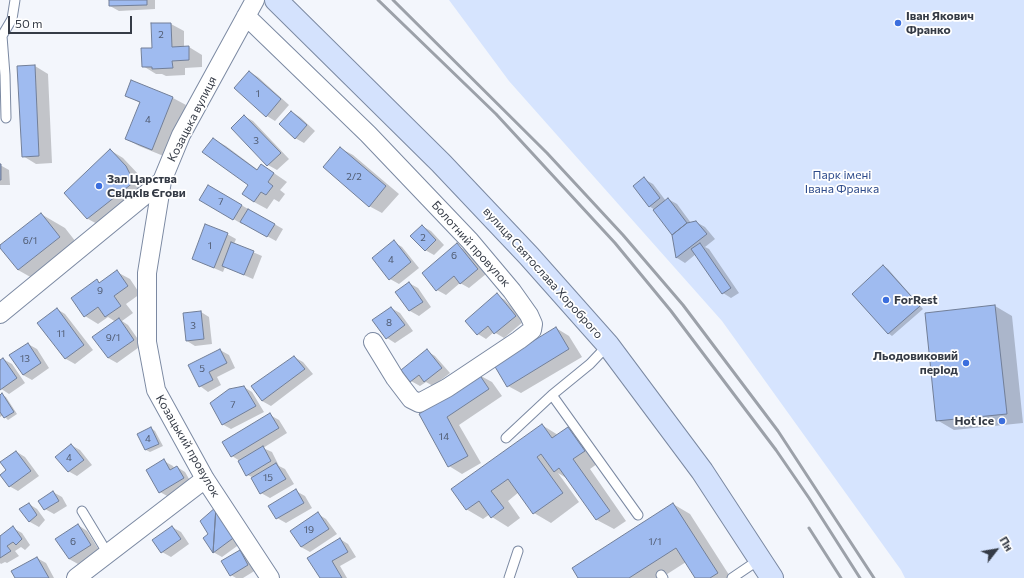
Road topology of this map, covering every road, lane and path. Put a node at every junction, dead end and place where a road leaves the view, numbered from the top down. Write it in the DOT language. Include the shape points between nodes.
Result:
graph roads {
  1 [pos="15,0"];
  2 [pos="255,0"];
  3 [pos="276,0"];
  4 [pos="246,16"];
  5 [pos="1,36"];
  6 [pos="6,118"];
  7 [pos="162,181"];
  8 [pos="0,314"];
  9 [pos="373,342"];
  10 [pos="608,345"];
  11 [pos="552,395"];
  12 [pos="506,438"];
  13 [pos="205,479"];
  14 [pos="82,511"];
  15 [pos="638,515"];
  16 [pos="518,551"];
  17 [pos="108,554"];
  18 [pos="764,570"];
  19 [pos="76,578"];
  20 [pos="270,578"];
  21 [pos="509,578"];
  22 [pos="732,578"];
  1 -- 5 [label="lane" via="12,19"];
  2 -- 4 [label="street, Козацька вулиця"];
  3 -- 10 [label="main road, вулиця Святослава Хороброго" via="441,163"];
  4 -- 7 [label="street, Козацька вулиця" via="181,135"];
  4 -- 9 [label="street, Болотний провулок" via="368,134 470,241 512,292 533,324 532,330 519,340 447,388 419,403 411,399 395,378"];
  5 -- 6 [label="lane"];
  7 -- 8 [label="street, Козацька вулиця"];
  7 -- 13 [label="street, Козацький провулок" via="147,273 147,342 156,390"];
  10 -- 11 [label="lane" via="590,364"];
  10 -- 18 [label="main road, вулиця Святослава Хороброго" via="702,471"];
  11 -- 12 [label="lane"];
  11 -- 15 [label="lane"];
  13 -- 17 [label="street"];
  13 -- 20 [label="street, Козацький провулок"];
  14 -- 17 [label="lane"];
  16 -- 21 [label="lane"];
  17 -- 19 [label="street"];
  18 -- 22 [label="lane"];
}
